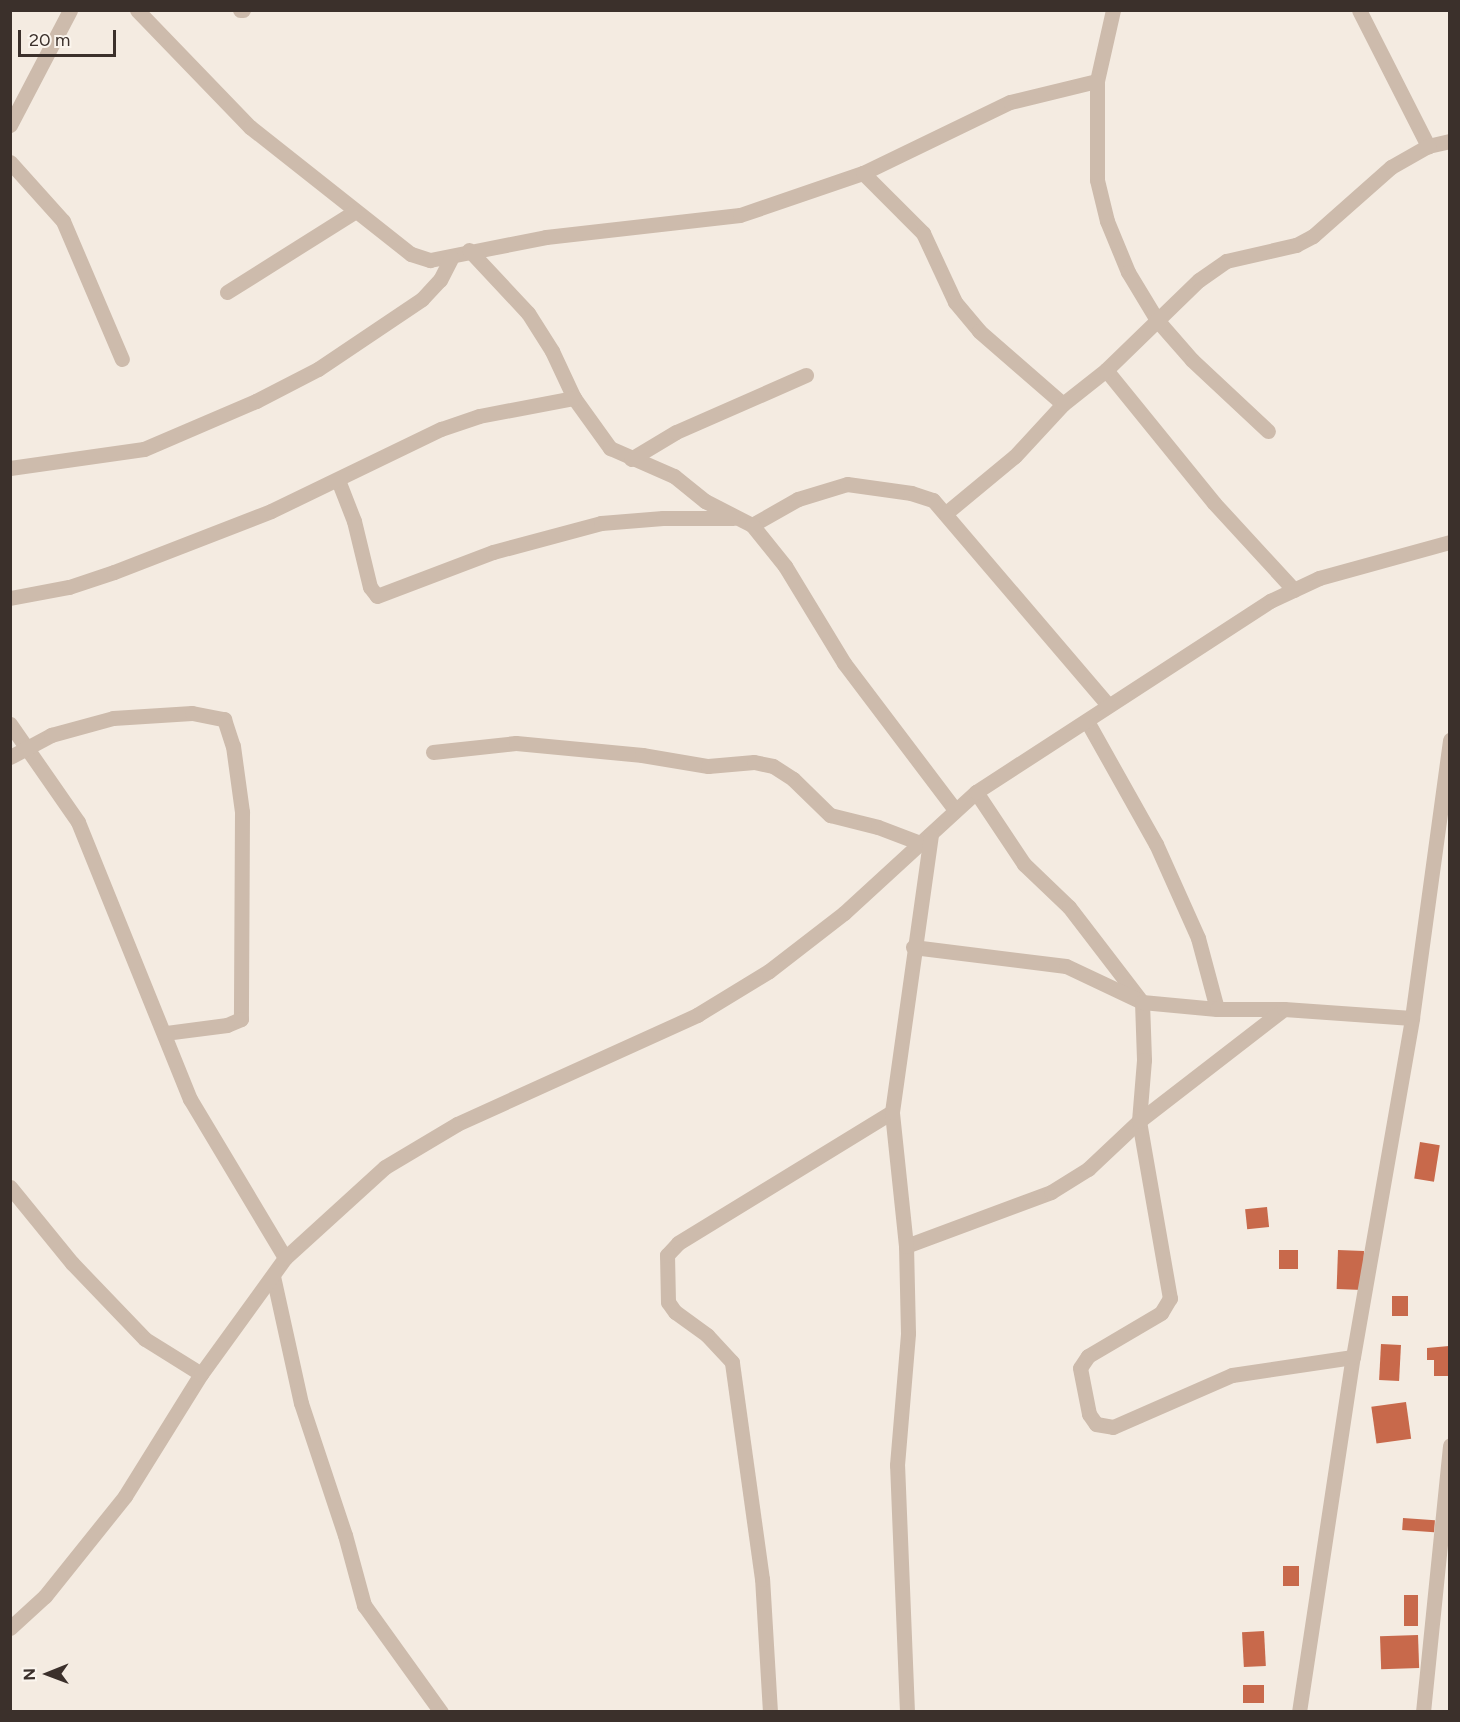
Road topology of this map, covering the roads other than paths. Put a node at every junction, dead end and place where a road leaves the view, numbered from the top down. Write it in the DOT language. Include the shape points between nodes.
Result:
graph roads {
  1 [pos="70,10"];
  2 [pos="138,10"];
  3 [pos="1113,10"];
  4 [pos="1359,10"];
  5 [pos="1097,81"];
  6 [pos="10,125"];
  7 [pos="1449,141"];
  8 [pos="1428,146"];
  9 [pos="10,162"];
  10 [pos="863,173"];
  11 [pos="354,212"];
  12 [pos="469,250"];
  13 [pos="451,258"];
  14 [pos="227,292"];
  15 [pos="1157,320"];
  16 [pos="122,359"];
  17 [pos="1106,370"];
  18 [pos="806,375"];
  19 [pos="574,398"];
  20 [pos="1063,404"];
  21 [pos="1268,430"];
  22 [pos="631,459"];
  23 [pos="10,468"];
  24 [pos="338,480"];
  25 [pos="946,513"];
  26 [pos="733,518"];
  27 [pos="752,525"];
  28 [pos="1449,542"];
  29 [pos="1294,590"];
  30 [pos="10,598"];
  31 [pos="1108,705"];
  32 [pos="1088,723"];
  33 [pos="10,724"];
  34 [pos="1449,740"];
  35 [pos="28,748"];
  36 [pos="433,752"];
  37 [pos="10,757"];
  38 [pos="976,792"];
  39 [pos="955,810"];
  40 [pos="925,839"];
  41 [pos="913,947"];
  42 [pos="1142,1002"];
  43 [pos="1217,1009"];
  44 [pos="1284,1009"];
  45 [pos="1412,1018"];
  46 [pos="165,1033"];
  47 [pos="892,1112"];
  48 [pos="1139,1121"];
  49 [pos="10,1187"];
  50 [pos="906,1246"];
  51 [pos="285,1258"];
  52 [pos="273,1276"];
  53 [pos="1353,1357"];
  54 [pos="201,1374"];
  55 [pos="1449,1445"];
  56 [pos="1445,1553"];
  57 [pos="10,1628"];
  58 [pos="441,1712"];
  59 [pos="770,1712"];
  60 [pos="907,1712"];
  61 [pos="1299,1712"];
  62 [pos="1423,1712"];
  1 -- 6 [label="street"];
  2 -- 11 [label="street" via="250,127"];
  3 -- 5 [label="street"];
  4 -- 8 [label="street"];
  5 -- 10 [label="street" via="1010,102"];
  5 -- 15 [label="street" via="1097,180 1107,221 1128,272"];
  7 -- 8 [label="street"];
  8 -- 15 [label="street" via="1391,167 1313,236 1296,245 1226,261 1198,280"];
  9 -- 16 [label="street" via="63,221"];
  10 -- 12 [label="street" via="784,202 719,219 546,237"];
  10 -- 20 [label="street" via="923,233 955,302 979,331"];
  11 -- 13 [label="street" via="411,254 430,260"];
  11 -- 14 [label="street"];
  12 -- 13 [label="street"];
  12 -- 19 [label="street" via="528,313 552,351"];
  13 -- 23 [label="street" via="441,280 422,299 318,369 256,401 144,448 110,457"];
  15 -- 17 [label="street"];
  15 -- 21 [label="street" via="1192,360"];
  17 -- 20 [label="street"];
  17 -- 29 [label="street" via="1214,503"];
  18 -- 22 [label="street" via="676,432"];
  19 -- 22 [label="street" via="610,448"];
  19 -- 24 [label="street" via="479,416 441,429"];
  20 -- 25 [label="street" via="1015,456"];
  22 -- 26 [label="street" via="674,476"];
  24 -- 26 [label="street" via="354,521 370,587 377,596 493,552 601,523"];
  24 -- 30 [label="street" via="114,572 69,587"];
  25 -- 27 [label="street" via="933,500 911,493 847,484 798,499"];
  25 -- 31 [label="street"];
  26 -- 27 [label="street"];
  27 -- 39 [label="street" via="785,566 844,663"];
  28 -- 29 [label="street" via="1319,578"];
  29 -- 31 [label="street" via="1225,628"];
  31 -- 32 [label="street"];
  32 -- 38 [label="street"];
  32 -- 43 [label="street" via="1156,843 1198,938"];
  33 -- 35 [label="street"];
  34 -- 45 [label="street"];
  35 -- 37 [label="street"];
  35 -- 46 [label="street" via="78,822"];
  35 -- 46 [label="street" via="51,735 113,718 192,713 224,718 242,812 241,1019 238,1023"];
  36 -- 40 [label="street" via="516,743 642,755 708,766 754,762 773,766 793,779 830,815"];
  38 -- 39 [label="street"];
  38 -- 42 [label="street" via="1024,864 1069,907"];
  39 -- 40 [label="street"];
  40 -- 41 [label="street"];
  40 -- 51 [label="street" via="844,913 769,971 697,1015 457,1124 385,1167"];
  41 -- 42 [label="street" via="1066,966"];
  41 -- 47 [label="street"];
  42 -- 43 [label="street"];
  42 -- 48 [label="street" via="1144,1060"];
  43 -- 44 [label="street"];
  44 -- 45 [label="street"];
  44 -- 48 [label="street"];
  45 -- 53 [label="street"];
  46 -- 51 [label="street" via="189,1099"];
  47 -- 50 [label="street"];
  47 -- 59 [label="street" via="678,1243 667,1255 668,1302 732,1362 762,1579"];
  48 -- 50 [label="street" via="1088,1169 1051,1192"];
  48 -- 53 [label="street" via="1170,1298 1161,1313 1096,1349 1080,1368 1089,1414 1096,1424 1113,1427 1232,1375"];
  49 -- 54 [label="street" via="72,1263 145,1339"];
  50 -- 60 [label="street" via="908,1333 897,1465"];
  51 -- 52 [label="street"];
  52 -- 54 [label="street"];
  52 -- 58 [label="street" via="301,1403 364,1605"];
  53 -- 61 [label="street"];
  54 -- 57 [label="street" via="124,1496 45,1596"];
  55 -- 56 [label="street"];
  56 -- 62 [label="street"];
}
